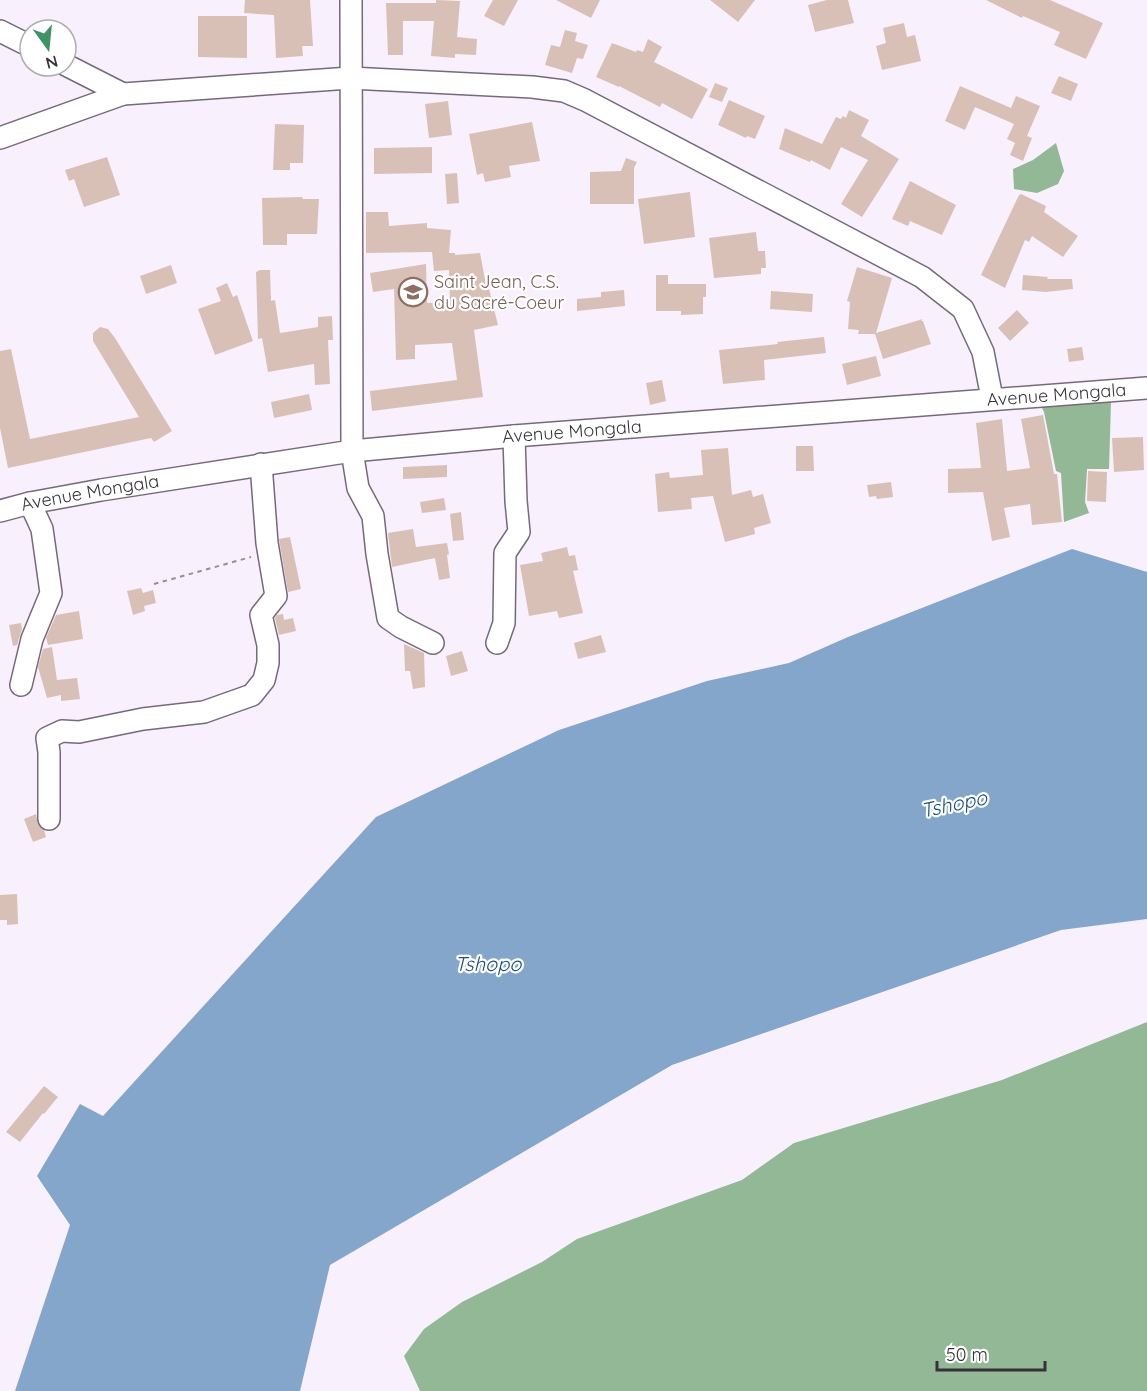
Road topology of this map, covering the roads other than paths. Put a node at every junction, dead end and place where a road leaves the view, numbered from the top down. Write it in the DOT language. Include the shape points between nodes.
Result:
graph roads {
  1 [pos="351,0"];
  2 [pos="0,31"];
  3 [pos="18,40"];
  4 [pos="78,71"];
  5 [pos="350,78"];
  6 [pos="123,94"];
  7 [pos="0,138"];
  8 [pos="1147,388"];
  9 [pos="992,398"];
  10 [pos="514,436"];
  11 [pos="352,450"];
  12 [pos="261,464"];
  13 [pos="30,503"];
  14 [pos="0,511"];
  15 [pos="433,643"];
  16 [pos="497,643"];
  17 [pos="21,685"];
  18 [pos="49,819"];
  1 -- 5 [label="street"];
  2 -- 3 [label="street"];
  4 -- 6 [label="street"];
  5 -- 6 [label="street"];
  5 -- 9 [label="street" via="532,87 564,91 585,100 922,277 963,309 983,352"];
  5 -- 11 [label="street"];
  6 -- 7 [label="street"];
  8 -- 9 [label="street, Avenue Mongala"];
  9 -- 10 [label="street, Avenue Mongala"];
  10 -- 11 [label="street, Avenue Mongala"];
  10 -- 16 [label="street" via="519,532 505,553 504,623"];
  11 -- 12 [label="street, Avenue Mongala"];
  11 -- 15 [label="street" via="358,488 373,516 388,618"];
  12 -- 13 [label="street, Avenue Mongala"];
  12 -- 18 [label="street" via="276,596 261,615 268,645 264,680 252,696 204,712 79,732 62,731 47,738"];
  13 -- 14 [label="street, Avenue Mongala"];
  13 -- 17 [label="street" via="42,529 51,593 32,639"];
}
